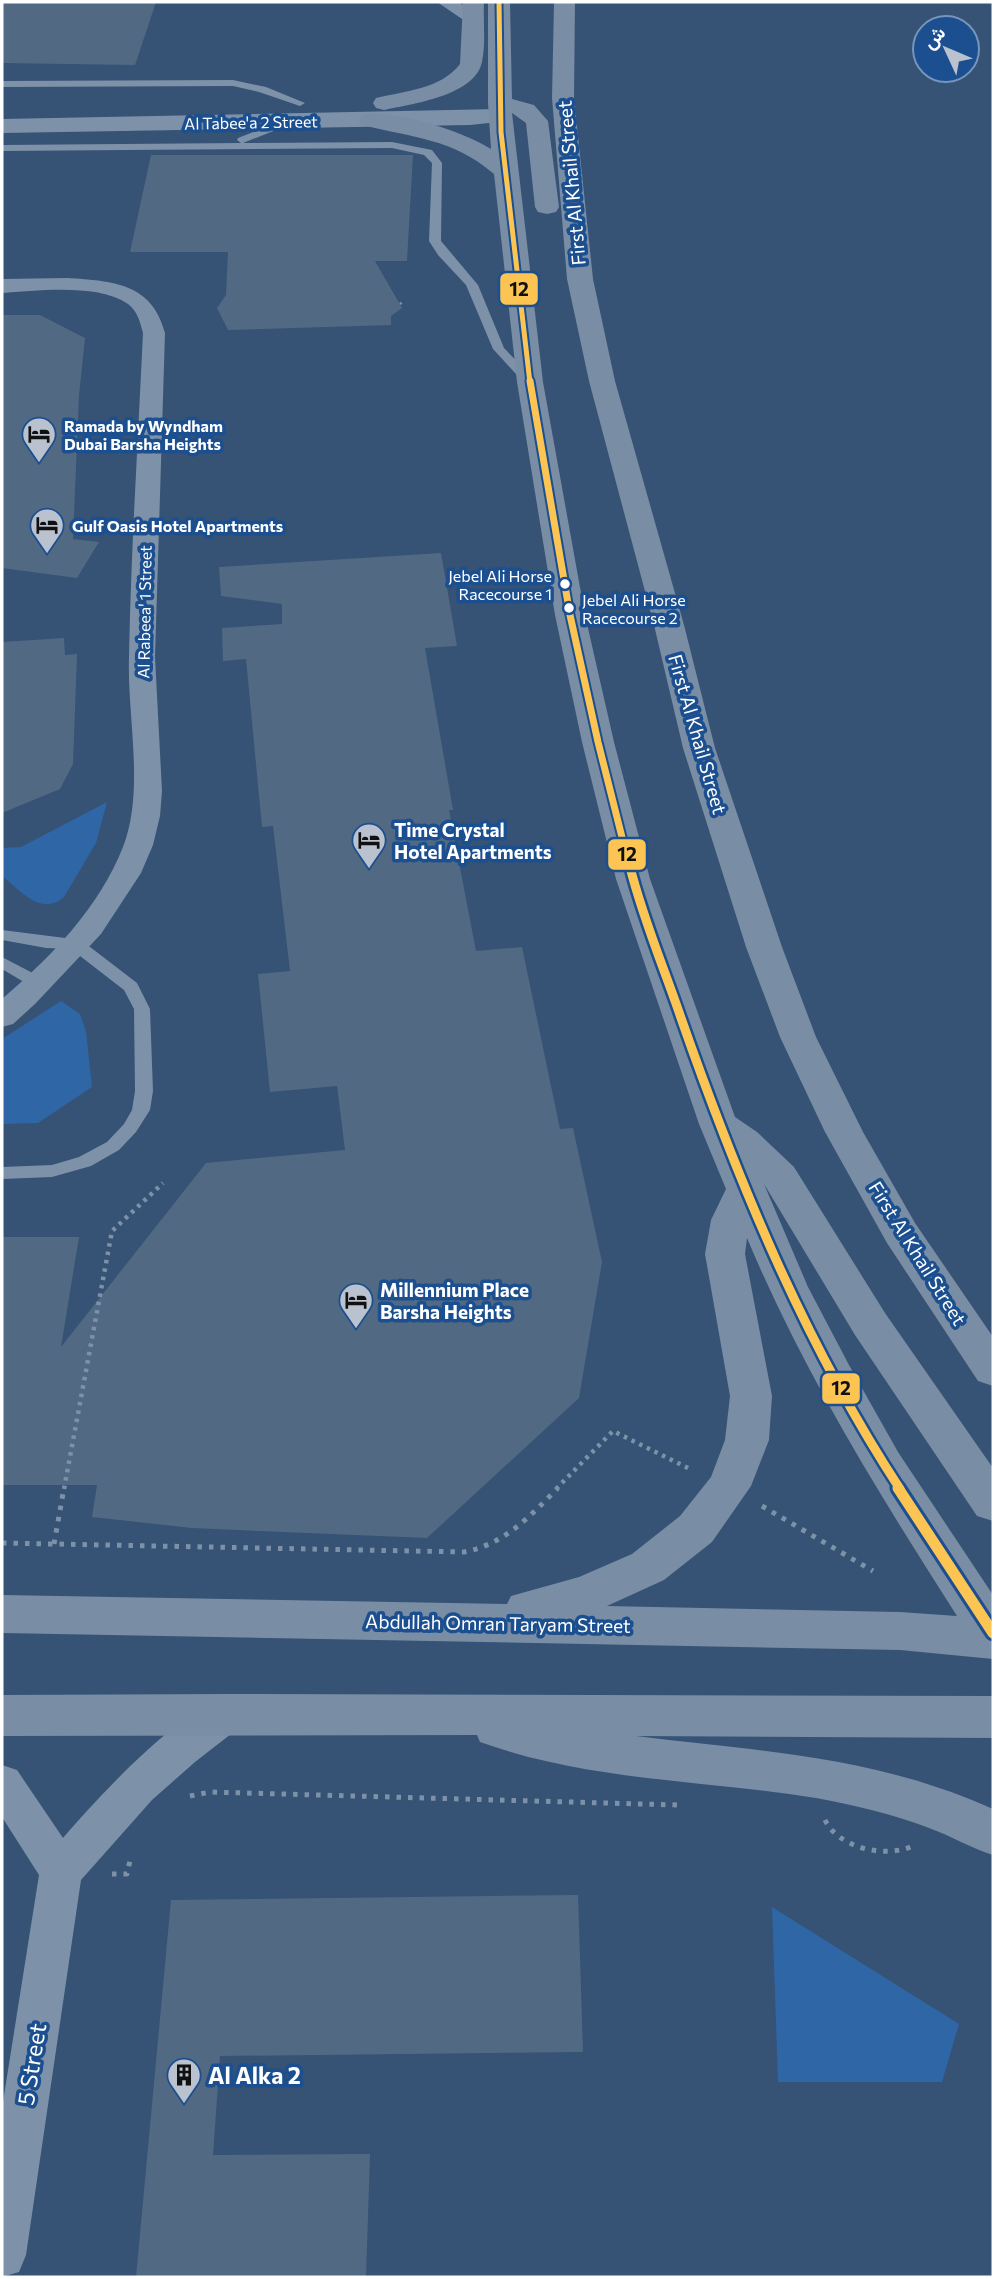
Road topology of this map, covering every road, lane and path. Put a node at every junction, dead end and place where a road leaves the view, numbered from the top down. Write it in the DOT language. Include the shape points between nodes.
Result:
graph roads {
  1 [pos="446,2"];
  2 [pos="499,2"];
  3 [pos="564,2"];
  4 [pos="473,9"];
  5 [pos="2,84"];
  6 [pos="2,103"];
  7 [pos="529,103"];
  8 [pos="377,111"];
  9 [pos="293,112"];
  10 [pos="2,127"];
  11 [pos="539,139"];
  12 [pos="218,146"];
  13 [pos="2,148"];
  14 [pos="505,172"];
  15 [pos="580,279"];
  16 [pos="2,286"];
  17 [pos="530,382"];
  18 [pos="2,935"];
  19 [pos="75,944"];
  20 [pos="2,962"];
  21 [pos="40,984"];
  22 [pos="2,1016"];
  23 [pos="718,1124"];
  24 [pos="2,1173"];
  25 [pos="163,1182"];
  26 [pos="745,1190"];
  27 [pos="993,1370"];
  28 [pos="729,1486"];
  29 [pos="993,1503"];
  30 [pos="2,1543"];
  31 [pos="54,1544"];
  32 [pos="873,1571"];
  33 [pos="2,1614"];
  34 [pos="481,1622"];
  35 [pos="900,1631"];
  36 [pos="993,1633"];
  37 [pos="993,1639"];
  38 [pos="993,1653"];
  39 [pos="226,1714"];
  40 [pos="462,1715"];
  41 [pos="2,1716"];
  42 [pos="993,1717"];
  43 [pos="2,1783"];
  44 [pos="178,1801"];
  45 [pos="691,1805"];
  46 [pos="819,1813"];
  47 [pos="993,1833"];
  48 [pos="919,1842"];
  49 [pos="133,1847"];
  50 [pos="61,1874"];
  51 [pos="2,2255"];
  1 -- 4 [label="street"];
  2 -- 7 [label="main road, First Al Khail Street"];
  3 -- 7 [label="main road, First Al Khail Street"];
  4 -- 8 [label="main road" via="471,64 466,72 446,86"];
  5 -- 9 [label="lane" via="233,83 262,89"];
  6 -- 9 [label="street, Al Tabee'a 2 Street"];
  7 -- 8 [label="street, Al Tabee'a 2 Street"];
  7 -- 11 [label="main road"];
  7 -- 11 [label="main road" via="510,127 523,126"];
  7 -- 14 [label="main road, First Al Khail Street"];
  7 -- 15 [label="main road, First Al Khail Street"];
  8 -- 9 [label="street, Al Tabee'a 2 Street"];
  8 -- 14 [label="main road" via="453,138 484,153"];
  9 -- 10 [label="street, Al Tabee'a 2 Street"];
  9 -- 12 [label="lane" via="257,136"];
  11 -- 15 [label="main road" via="553,240"];
  12 -- 13 [label="lane"];
  12 -- 17 [label="lane" via="392,145 428,152 437,163 434,235 438,247 472,285 499,349"];
  14 -- 17 [label="main road, First Al Khail Street"];
  15 -- 27 [label="main road, First Al Khail Street" via="601,381 699,748 798,1037 901,1233"];
  16 -- 19 [label="street, Al Rabeea' 1 Street" via="100,287 137,301 154,323 142,673 146,816 127,872"];
  17 -- 23 [label="main road, First Al Khail Street" via="570,615 598,742 633,879"];
  18 -- 19 [label="lane"];
  19 -- 21 [label="street, Al Rabeea' 1 Street"];
  19 -- 24 [label="lane" via="122,978 138,998 144,1063 141,1110 113,1146 85,1161 52,1171"];
  20 -- 21 [label="lane"];
  21 -- 22 [label="street, Al Rabeea' 1 Street"];
  23 -- 26 [label="main road, First Al Khail Street"];
  23 -- 29 [label="main road" via="780,1177 877,1335"];
  25 -- 31 [label="path" via="113,1231"];
  26 -- 28 [label="main road" via="726,1231 725,1254 751,1396 747,1440"];
  26 -- 36 [label="main road, First Al Khail Street" via="832,1373 890,1474"];
  28 -- 31 [label="path" via="613,1431 516,1530 484,1548 464,1552"];
  28 -- 32 [label="path"];
  28 -- 34 [label="main road" via="696,1529 648,1567 588,1594"];
  30 -- 31 [label="path"];
  33 -- 34 [label="main road, Abdullah Omran Taryam Street"];
  34 -- 35 [label="main road, Abdullah Omran Taryam Street"];
  35 -- 37 [label="main road, Abdullah Omran Taryam Street"];
  35 -- 38 [label="main road"];
  39 -- 40 [label="main road"];
  39 -- 41 [label="main road"];
  39 -- 50 [label="street, 5 Street" via="180,1746 137,1785"];
  40 -- 42 [label="main road"];
  40 -- 47 [label="main road" via="591,1752 817,1777 901,1797"];
  43 -- 50 [label="street"];
  44 -- 45 [label="path" via="210,1792"];
  46 -- 48 [label="path" via="844,1840 890,1852 907,1851"];
  49 -- 50 [label="path" via="127,1874"];
  50 -- 51 [label="street, 5 Street"];
}
